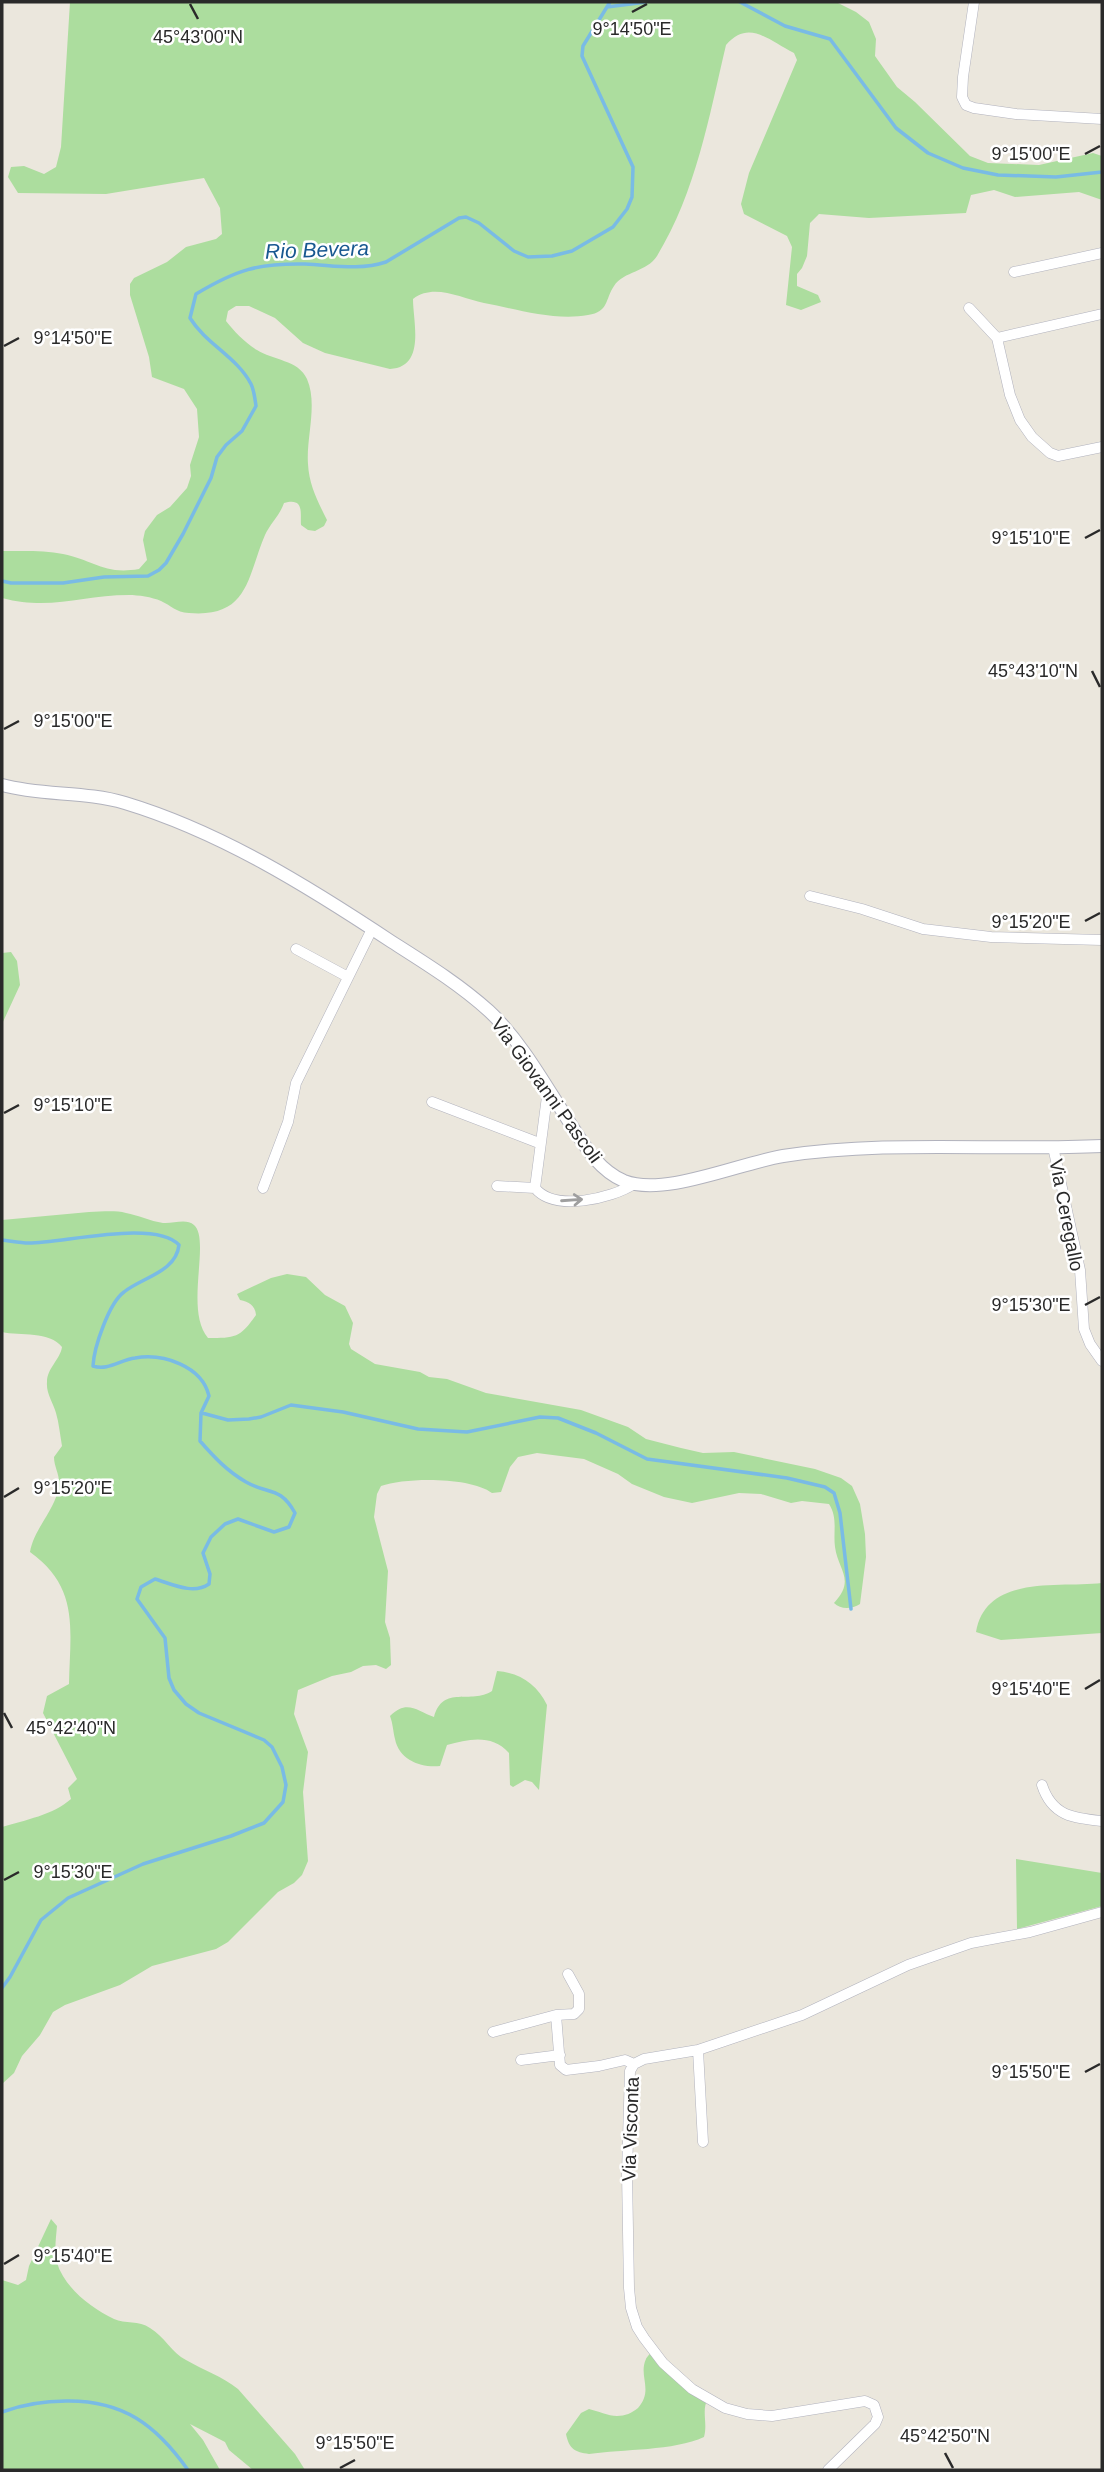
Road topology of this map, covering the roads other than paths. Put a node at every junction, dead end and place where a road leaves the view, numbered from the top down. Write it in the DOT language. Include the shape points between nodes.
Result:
graph roads {
  1 [pos="974,2"];
  2 [pos="1102,119"];
  3 [pos="1102,253"];
  4 [pos="1014,272"];
  5 [pos="969,308"];
  6 [pos="1102,314"];
  7 [pos="997,338"];
  8 [pos="1102,447"];
  9 [pos="2,785"];
  10 [pos="810,896"];
  11 [pos="372,929"];
  12 [pos="1102,940"];
  13 [pos="296,949"];
  14 [pos="348,977"];
  15 [pos="548,1088"];
  16 [pos="432,1102"];
  17 [pos="539,1143"];
  18 [pos="1102,1146"];
  19 [pos="1053,1147"];
  20 [pos="634,1184"];
  21 [pos="497,1186"];
  22 [pos="263,1188"];
  23 [pos="535,1188"];
  24 [pos="1102,1361"];
  25 [pos="1042,1785"];
  26 [pos="1102,1821"];
  27 [pos="1102,1912"];
  28 [pos="568,1974"];
  29 [pos="556,2015"];
  30 [pos="493,2032"];
  31 [pos="698,2050"];
  32 [pos="560,2055"];
  33 [pos="521,2060"];
  34 [pos="634,2064"];
  35 [pos="703,2142"];
  36 [pos="828,2470"];
  1 -- 2 [label="street" via="963,77 966,105 1016,114"];
  3 -- 4 [label="street"];
  5 -- 7 [label="street"];
  6 -- 7 [label="street"];
  7 -- 8 [label="street" via="1010,395 1032,437 1058,456"];
  9 -- 11 [label="street, Via Giovanni Pascoli" via="90,795 157,814 244,854"];
  10 -- 12 [label="street" via="923,929 991,937"];
  11 -- 14 [label="street"];
  11 -- 15 [label="street, Via Giovanni Pascoli" via="489,1011"];
  13 -- 14 [label="street"];
  14 -- 22 [label="street" via="296,1083 285,1133"];
  15 -- 17 [label="street"];
  15 -- 20 [label="street, Via Giovanni Pascoli" via="594,1158 614,1176"];
  16 -- 17 [label="street"];
  17 -- 23 [label="street"];
  18 -- 19 [label="street"];
  19 -- 20 [label="street" via="882,1148 807,1154 767,1159 678,1182"];
  19 -- 24 [label="street, Via Ceregallo" via="1080,1270 1084,1329"];
  23 -- 20 [label="street, one-way" via="546,1198 564,1202 618,1193"];
  21 -- 23 [label="street"];
  25 -- 26 [label="street" via="1059,1812"];
  27 -- 31 [label="street, Via Visconta" via="971,1943 908,1965 802,2015"];
  28 -- 29 [label="street" via="579,1994 579,2009 574,2014"];
  29 -- 30 [label="street"];
  29 -- 32 [label="street"];
  31 -- 34 [label="street, Via Visconta"];
  31 -- 35 [label="street"];
  32 -- 33 [label="street"];
  32 -- 34 [label="street" via="566,2070 625,2060"];
  34 -- 36 [label="street, Via Visconta" via="630,2071 627,2173 629,2288 636,2327 677,2377 725,2408 772,2416 865,2401 874,2405 875,2424"];
}
